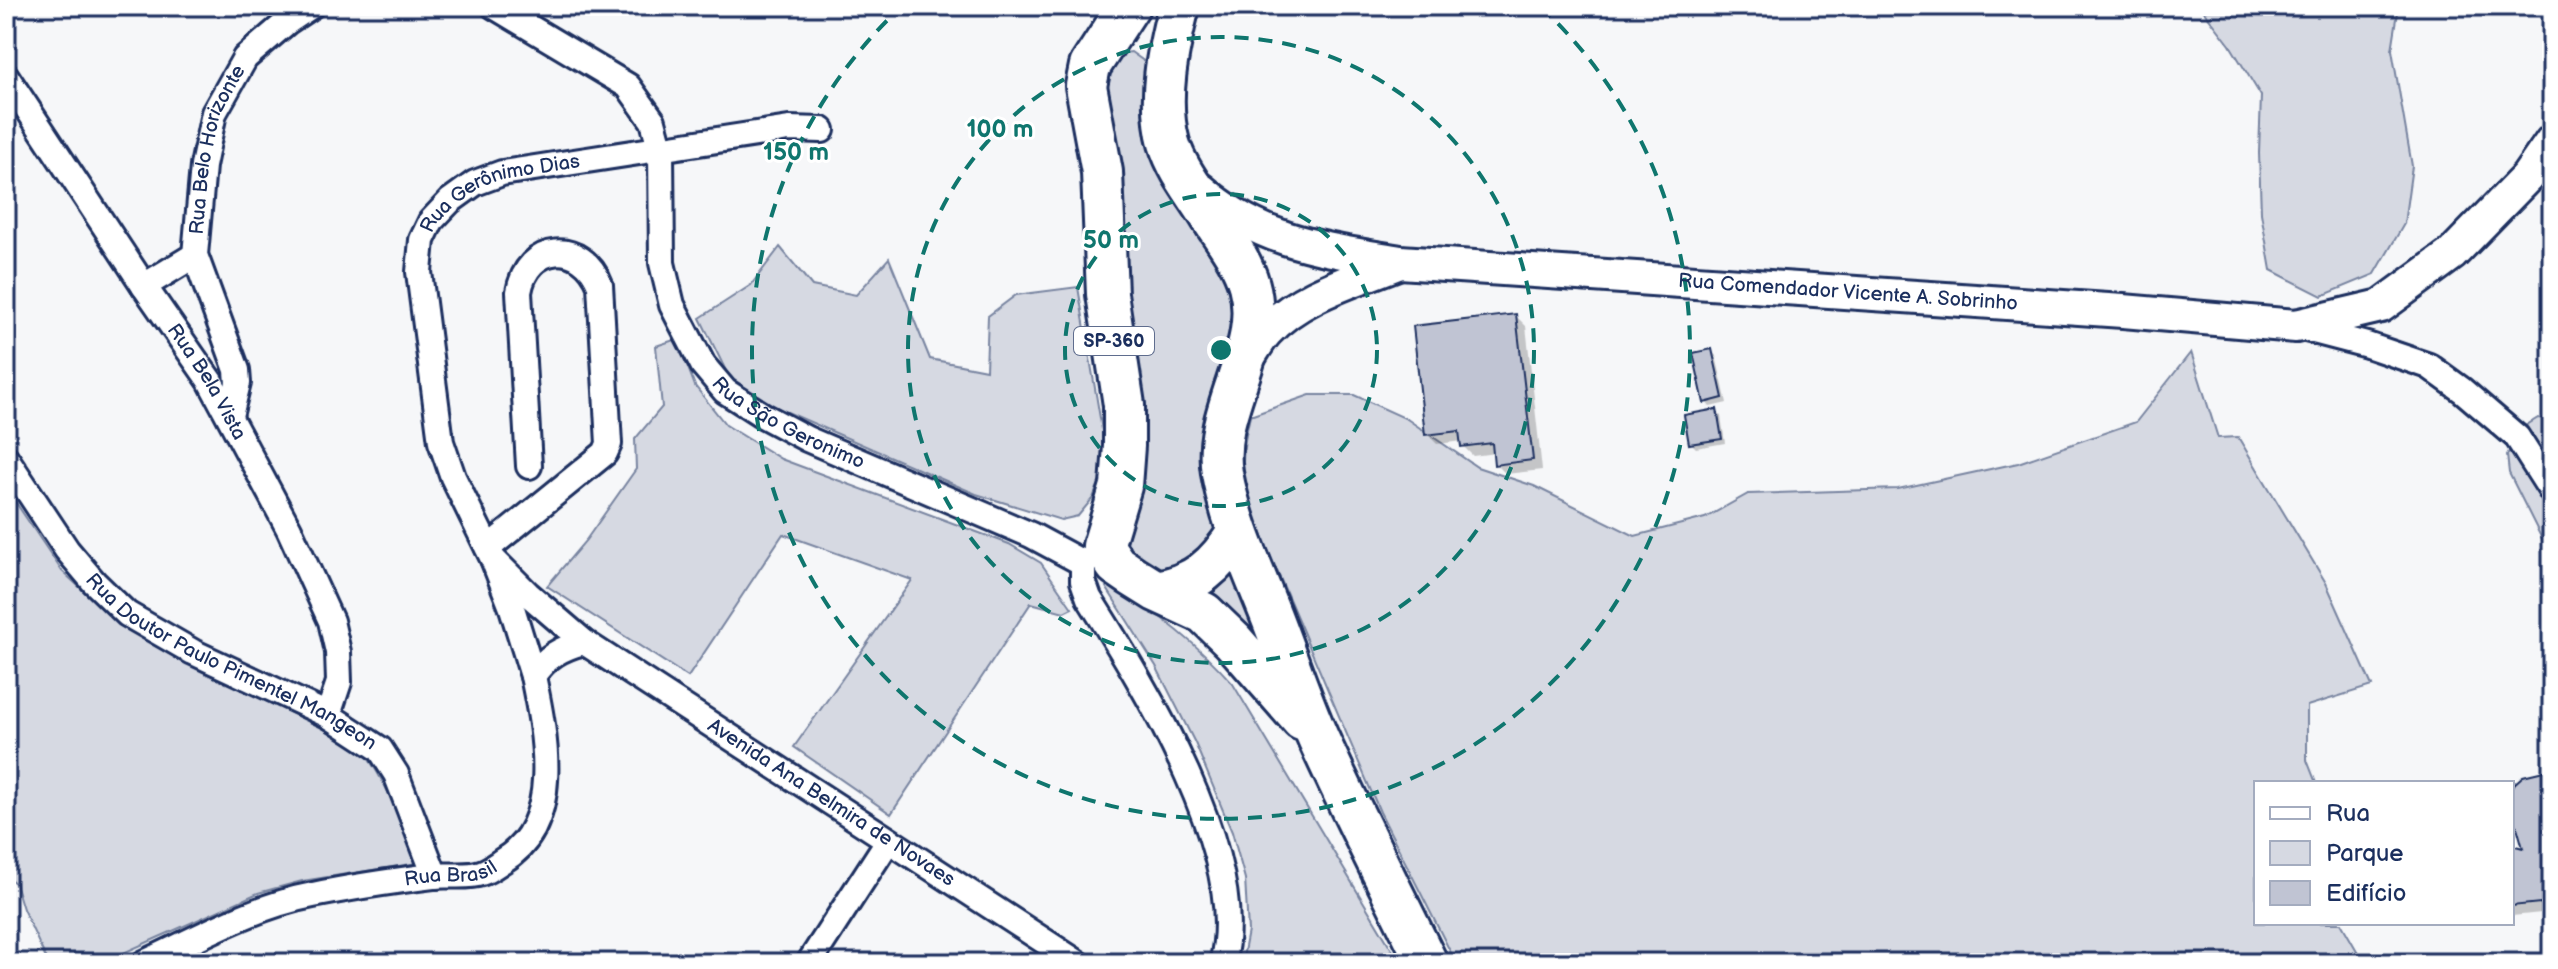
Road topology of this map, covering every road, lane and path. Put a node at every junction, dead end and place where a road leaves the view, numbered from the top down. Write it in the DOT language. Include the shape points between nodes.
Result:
graph roads {
  1 [pos="311,6"];
  2 [pos="494,6"];
  3 [pos="1129,6"];
  4 [pos="1179,6"];
  5 [pos="1090,66"];
  6 [pos="1167,68"];
  7 [pos="6,76"];
  8 [pos="822,130"];
  9 [pos="2552,141"];
  10 [pos="661,151"];
  11 [pos="1186,177"];
  12 [pos="195,255"];
  13 [pos="1400,262"];
  14 [pos="144,286"];
  15 [pos="2296,326"];
  16 [pos="1239,373"];
  17 [pos="230,416"];
  18 [pos="6,458"];
  19 [pos="529,466"];
  20 [pos="2552,492"];
  21 [pos="1238,532"];
  22 [pos="491,554"];
  23 [pos="1093,555"];
  24 [pos="1156,591"];
  25 [pos="584,642"];
  26 [pos="533,676"];
  27 [pos="328,715"];
  28 [pos="1318,738"];
  29 [pos="888,841"];
  30 [pos="435,876"];
  31 [pos="144,963"];
  32 [pos="809,963"];
  33 [pos="1078,963"];
  34 [pos="1222,963"];
  35 [pos="1427,963"];
  1 -- 12 [label="street, Rua Belo Horizonte" via="245,58 214,113"];
  2 -- 10 [label="street, Rua São Geronimo" via="628,86 653,121"];
  3 -- 5 [label="main road"];
  4 -- 6 [label="main road"];
  5 -- 6 [label="main road" via="1109,47 1125,42 1143,45"];
  5 -- 23 [label="main road, SP-360" via="1086,86 1102,172 1107,294 1124,405 1121,486"];
  6 -- 11 [label="main road" via="1166,124"];
  7 -- 14 [label="street, Rua Bela Vista"];
  8 -- 10 [label="street, Rua Gerônimo Dias" via="789,129"];
  9 -- 15 [label="street, Rua Comendador Vicente A. Sobrinho" via="2527,177 2452,254 2381,306"];
  10 -- 22 [label="street, Rua Gerônimo Dias" via="502,173 475,183 431,221 422,240 419,272 441,442"];
  10 -- 23 [label="street, Rua São Geronimo" via="662,263 672,305 703,365 725,391 807,439 1031,535"];
  11 -- 13 [label="street, Rua Comendador Vicente A. Sobrinho" via="1221,208 1280,239"];
  11 -- 16 [label="main road" via="1240,261 1249,286 1253,310"];
  12 -- 14 [label="street"];
  12 -- 17 [label="street, Rua Belo Horizonte" via="237,370"];
  13 -- 15 [label="street, Rua Comendador Vicente A. Sobrinho"];
  13 -- 16 [label="street" via="1286,314 1266,332"];
  14 -- 17 [label="street, Rua Bela Vista"];
  15 -- 20 [label="street" via="2429,366 2517,437"];
  16 -- 21 [label="main road" via="1219,446"];
  17 -- 27 [label="street, Rua Bela Vista" via="331,621 339,682"];
  18 -- 27 [label="street, Rua Doutor Paulo Pimentel Mangeon" via="67,550 127,614 193,652"];
  19 -- 22 [label="street" via="521,279 537,259 563,252 587,262 600,285 609,444"];
  21 -- 24 [label="main road" via="1221,559 1200,575 1177,588"];
  21 -- 28 [label="main road"];
  22 -- 25 [label="street, Avenida Ana Belmira de Novaes"];
  22 -- 26 [label="street, Rua Brasil"];
  23 -- 24 [label="main road"];
  23 -- 34 [label="street" via="1083,581 1089,598 1135,672 1194,792 1222,872 1228,909"];
  24 -- 28 [label="main road" via="1204,613"];
  25 -- 26 [label="street" via="555,652"];
  25 -- 29 [label="street, Avenida Ana Belmira de Novaes"];
  26 -- 30 [label="street, Rua Brasil" via="546,739 545,779 528,840 482,873"];
  27 -- 30 [label="street, Rua Doutor Paulo Pimentel Mangeon" via="389,760"];
  28 -- 35 [label="main road"];
  29 -- 32 [label="street"];
  29 -- 33 [label="street, Avenida Ana Belmira de Novaes"];
  30 -- 31 [label="street, Rua Brasil" via="277,904"];
}
